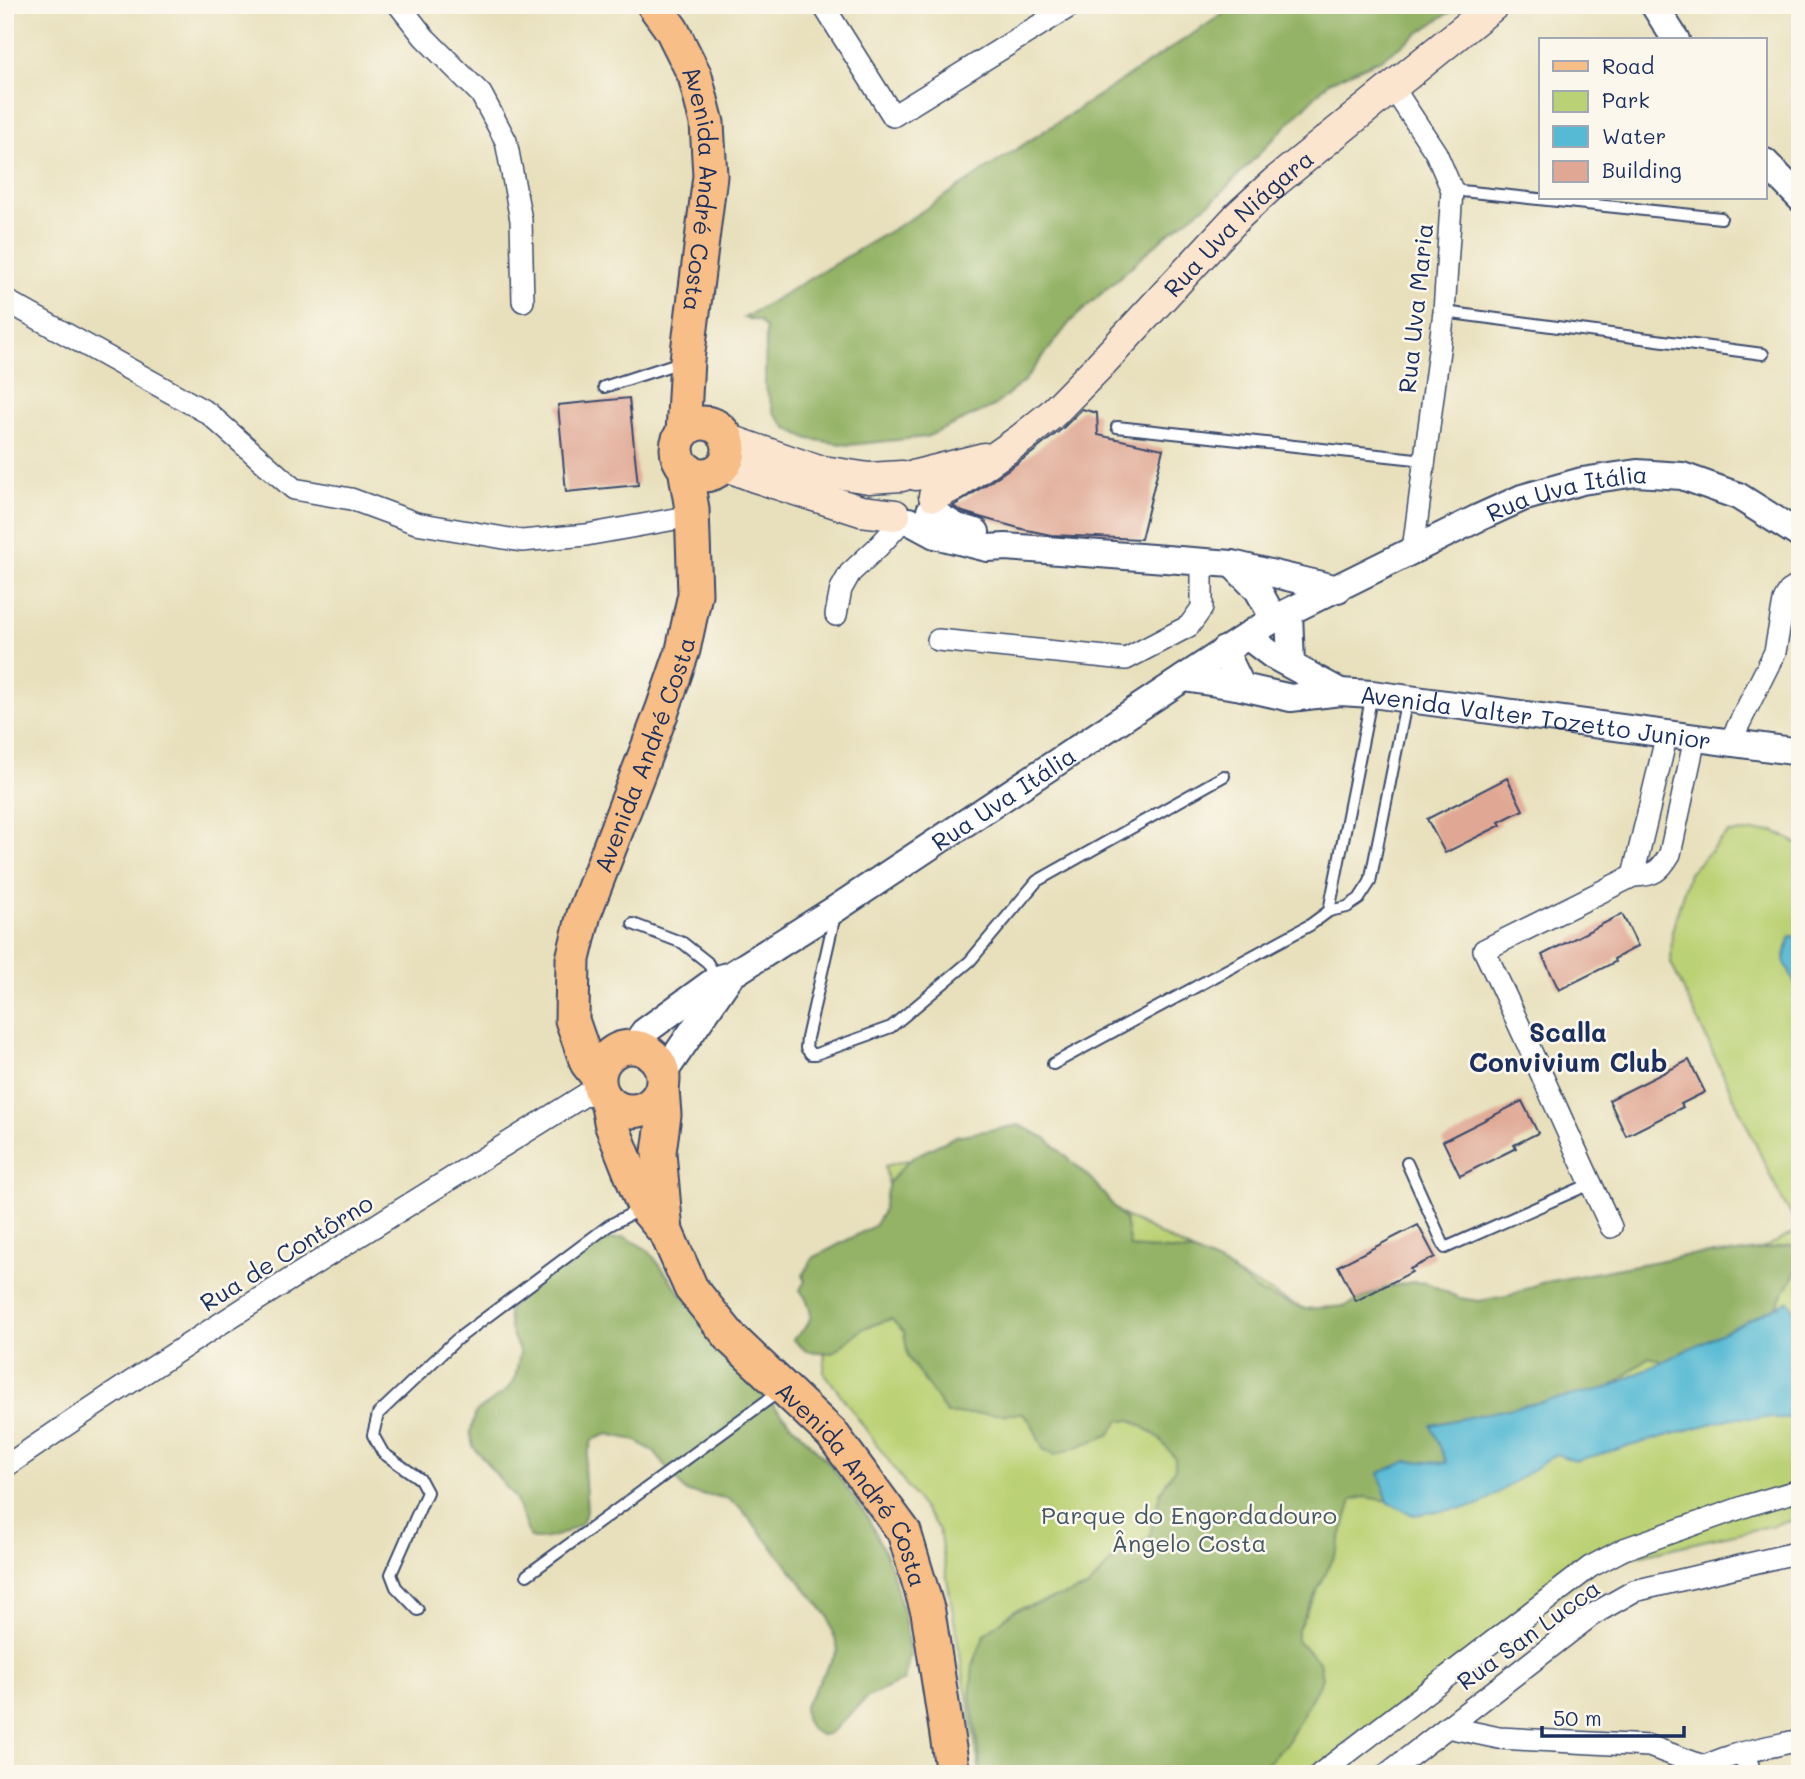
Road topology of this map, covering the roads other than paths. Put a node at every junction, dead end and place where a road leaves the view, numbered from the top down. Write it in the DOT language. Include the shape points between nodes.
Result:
graph roads {
  1 [pos="399,5"];
  2 [pos="654,5"];
  3 [pos="823,5"];
  4 [pos="1494,5"];
  5 [pos="1654,5"];
  6 [pos="1065,7"];
  7 [pos="1675,38"];
  8 [pos="1392,86"];
  9 [pos="1766,163"];
  10 [pos="1452,190"];
  11 [pos="1800,198"];
  12 [pos="1539,199"];
  13 [pos="1548,200"];
  14 [pos="1721,218"];
  15 [pos="5,300"];
  16 [pos="523,301"];
  17 [pos="1444,312"];
  18 [pos="1763,354"];
  19 [pos="687,371"];
  20 [pos="604,387"];
  21 [pos="1117,427"];
  22 [pos="714,456"];
  23 [pos="1425,460"];
  24 [pos="913,502"];
  25 [pos="692,512"];
  26 [pos="1800,535"];
  27 [pos="1413,550"];
  28 [pos="1202,560"];
  29 [pos="1232,564"];
  30 [pos="1800,584"];
  31 [pos="1338,589"];
  32 [pos="836,615"];
  33 [pos="1282,616"];
  34 [pos="1247,636"];
  35 [pos="938,640"];
  36 [pos="1224,650"];
  37 [pos="1291,665"];
  38 [pos="1184,678"];
  39 [pos="1242,687"];
  40 [pos="1340,692"];
  41 [pos="1372,694"];
  42 [pos="1407,698"];
  43 [pos="1667,734"];
  44 [pos="1695,738"];
  45 [pos="1730,742"];
  46 [pos="1800,752"];
  47 [pos="1224,776"];
  48 [pos="1633,876"];
  49 [pos="837,908"];
  50 [pos="1329,911"];
  51 [pos="633,924"];
  52 [pos="723,981"];
  53 [pos="572,996"];
  54 [pos="628,1047"];
  55 [pos="1053,1064"];
  56 [pos="662,1082"];
  57 [pos="602,1088"];
  58 [pos="1407,1163"];
  59 [pos="1590,1184"];
  60 [pos="644,1207"];
  61 [pos="1611,1227"];
  62 [pos="667,1234"];
  63 [pos="784,1388"];
  64 [pos="5,1467"];
  65 [pos="1800,1490"];
  66 [pos="1800,1552"];
  67 [pos="527,1575"];
  68 [pos="418,1610"];
  69 [pos="1447,1727"];
  70 [pos="1800,1740"];
  71 [pos="1748,1763"];
  72 [pos="1698,1770"];
  73 [pos="953,1774"];
  74 [pos="1320,1774"];
  75 [pos="1387,1774"];
  1 -- 16 [label="street" via="481,94 506,141 520,220"];
  2 -- 19 [label="main road, Avenida André Costa" via="695,76 706,123 710,176"];
  3 -- 6 [label="street" via="893,116"];
  4 -- 8 [label="main road, Rua Uva Niágara"];
  5 -- 7 [label="street"];
  8 -- 10 [label="street, Rua Uva Maria" via="1436,153"];
  8 -- 24 [label="main road, Rua Uva Niágara" via="1239,215 1052,414 998,454 946,466"];
  9 -- 11 [label="street"];
  10 -- 12 [label="lane"];
  10 -- 17 [label="street, Rua Uva Maria"];
  13 -- 14 [label="lane"];
  15 -- 25 [label="street" via="208,413 294,489 351,499 416,523 522,541 586,536"];
  17 -- 18 [label="lane"];
  17 -- 23 [label="street, Rua Uva Maria"];
  19 -- 20 [label="lane"];
  19 -- 22 [label="main road"];
  19 -- 22 [label="main road, Avenida André Costa" via="683,433 698,424 716,427"];
  21 -- 23 [label="lane"];
  22 -- 24 [label="main road, Rua Uva Niágara" via="869,478"];
  22 -- 24 [label="main road, Rua Uva Niágara" via="755,477 861,511"];
  22 -- 25 [label="main road, Avenida André Costa"];
  23 -- 27 [label="street, Rua Uva Maria"];
  24 -- 28 [label="street" via="935,535 986,548"];
  24 -- 32 [label="street" via="878,547 850,572"];
  25 -- 53 [label="main road, Avenida André Costa" via="695,594 683,650 584,914 573,959"];
  26 -- 27 [label="street, Rua Uva Itália" via="1738,496 1682,476 1637,473 1582,481 1522,498"];
  27 -- 31 [label="street, Rua Uva Itália"];
  28 -- 29 [label="street"];
  28 -- 35 [label="street" via="1202,608 1189,626 1126,659"];
  29 -- 31 [label="street"];
  29 -- 33 [label="street"];
  30 -- 45 [label="street" via="1784,601 1775,652"];
  31 -- 33 [label="street, Rua Uva Itália"];
  33 -- 34 [label="street, Rua Uva Itália"];
  33 -- 37 [label="street"];
  34 -- 36 [label="street, Rua Uva Itália"];
  34 -- 37 [label="street, Avenida Valter Tozetto Junior"];
  36 -- 38 [label="street, Rua Uva Itália"];
  36 -- 39 [label="street"];
  37 -- 40 [label="street, Avenida Valter Tozetto Junior"];
  38 -- 39 [label="street, Avenida Valter Tozetto Junior"];
  38 -- 49 [label="street, Rua Uva Itália"];
  39 -- 40 [label="street, Avenida Valter Tozetto Junior" via="1291,698"];
  40 -- 41 [label="street, Avenida Valter Tozetto Junior"];
  41 -- 42 [label="street, Avenida Valter Tozetto Junior"];
  41 -- 50 [label="lane"];
  42 -- 43 [label="street, Avenida Valter Tozetto Junior"];
  42 -- 50 [label="lane" via="1370,882 1359,899"];
  43 -- 44 [label="street, Avenida Valter Tozetto Junior"];
  43 -- 48 [label="street"];
  44 -- 45 [label="street, Avenida Valter Tozetto Junior"];
  44 -- 48 [label="street" via="1670,854 1661,869"];
  45 -- 46 [label="street, Avenida Valter Tozetto Junior"];
  47 -- 49 [label="lane" via="1037,881 970,961 891,1027 811,1054 807,1038"];
  48 -- 59 [label="street" via="1484,950"];
  49 -- 52 [label="street, Rua Uva Itália"];
  50 -- 55 [label="lane"];
  51 -- 52 [label="lane" via="683,943"];
  52 -- 54 [label="street, Rua Uva Itália"];
  52 -- 56 [label="street, Rua Uva Itália"];
  53 -- 54 [label="main road" via="585,1023"];
  53 -- 57 [label="main road, Avenida André Costa" via="572,1020 587,1063"];
  54 -- 56 [label="main road" via="653,1055 660,1064"];
  54 -- 57 [label="main road" via="611,1053 602,1064"];
  56 -- 57 [label="main road" via="653,1103 638,1110 621,1110"];
  56 -- 62 [label="main road, Avenida André Costa" via="659,1152"];
  57 -- 60 [label="main road, Avenida André Costa"];
  57 -- 64 [label="street, Rua de Contôrno" via="349,1242"];
  58 -- 59 [label="lane" via="1445,1248"];
  59 -- 61 [label="street"];
  60 -- 62 [label="main road, Avenida André Costa"];
  60 -- 68 [label="lane" via="608,1226 456,1339 378,1415 373,1434 383,1452 420,1479 427,1492 391,1574 396,1587"];
  62 -- 63 [label="main road, Avenida André Costa" via="691,1288 732,1339"];
  63 -- 67 [label="lane"];
  63 -- 73 [label="main road, Avenida André Costa" via="832,1434 904,1532 928,1612"];
  65 -- 74 [label="street" via="1623,1549 1590,1567"];
  66 -- 69 [label="street, Rua San Lucca" via="1633,1591 1592,1615"];
  69 -- 72 [label="street" via="1499,1738 1649,1746"];
  69 -- 75 [label="street, Rua San Lucca"];
  70 -- 71 [label="street"];
  71 -- 72 [label="street"];
}
